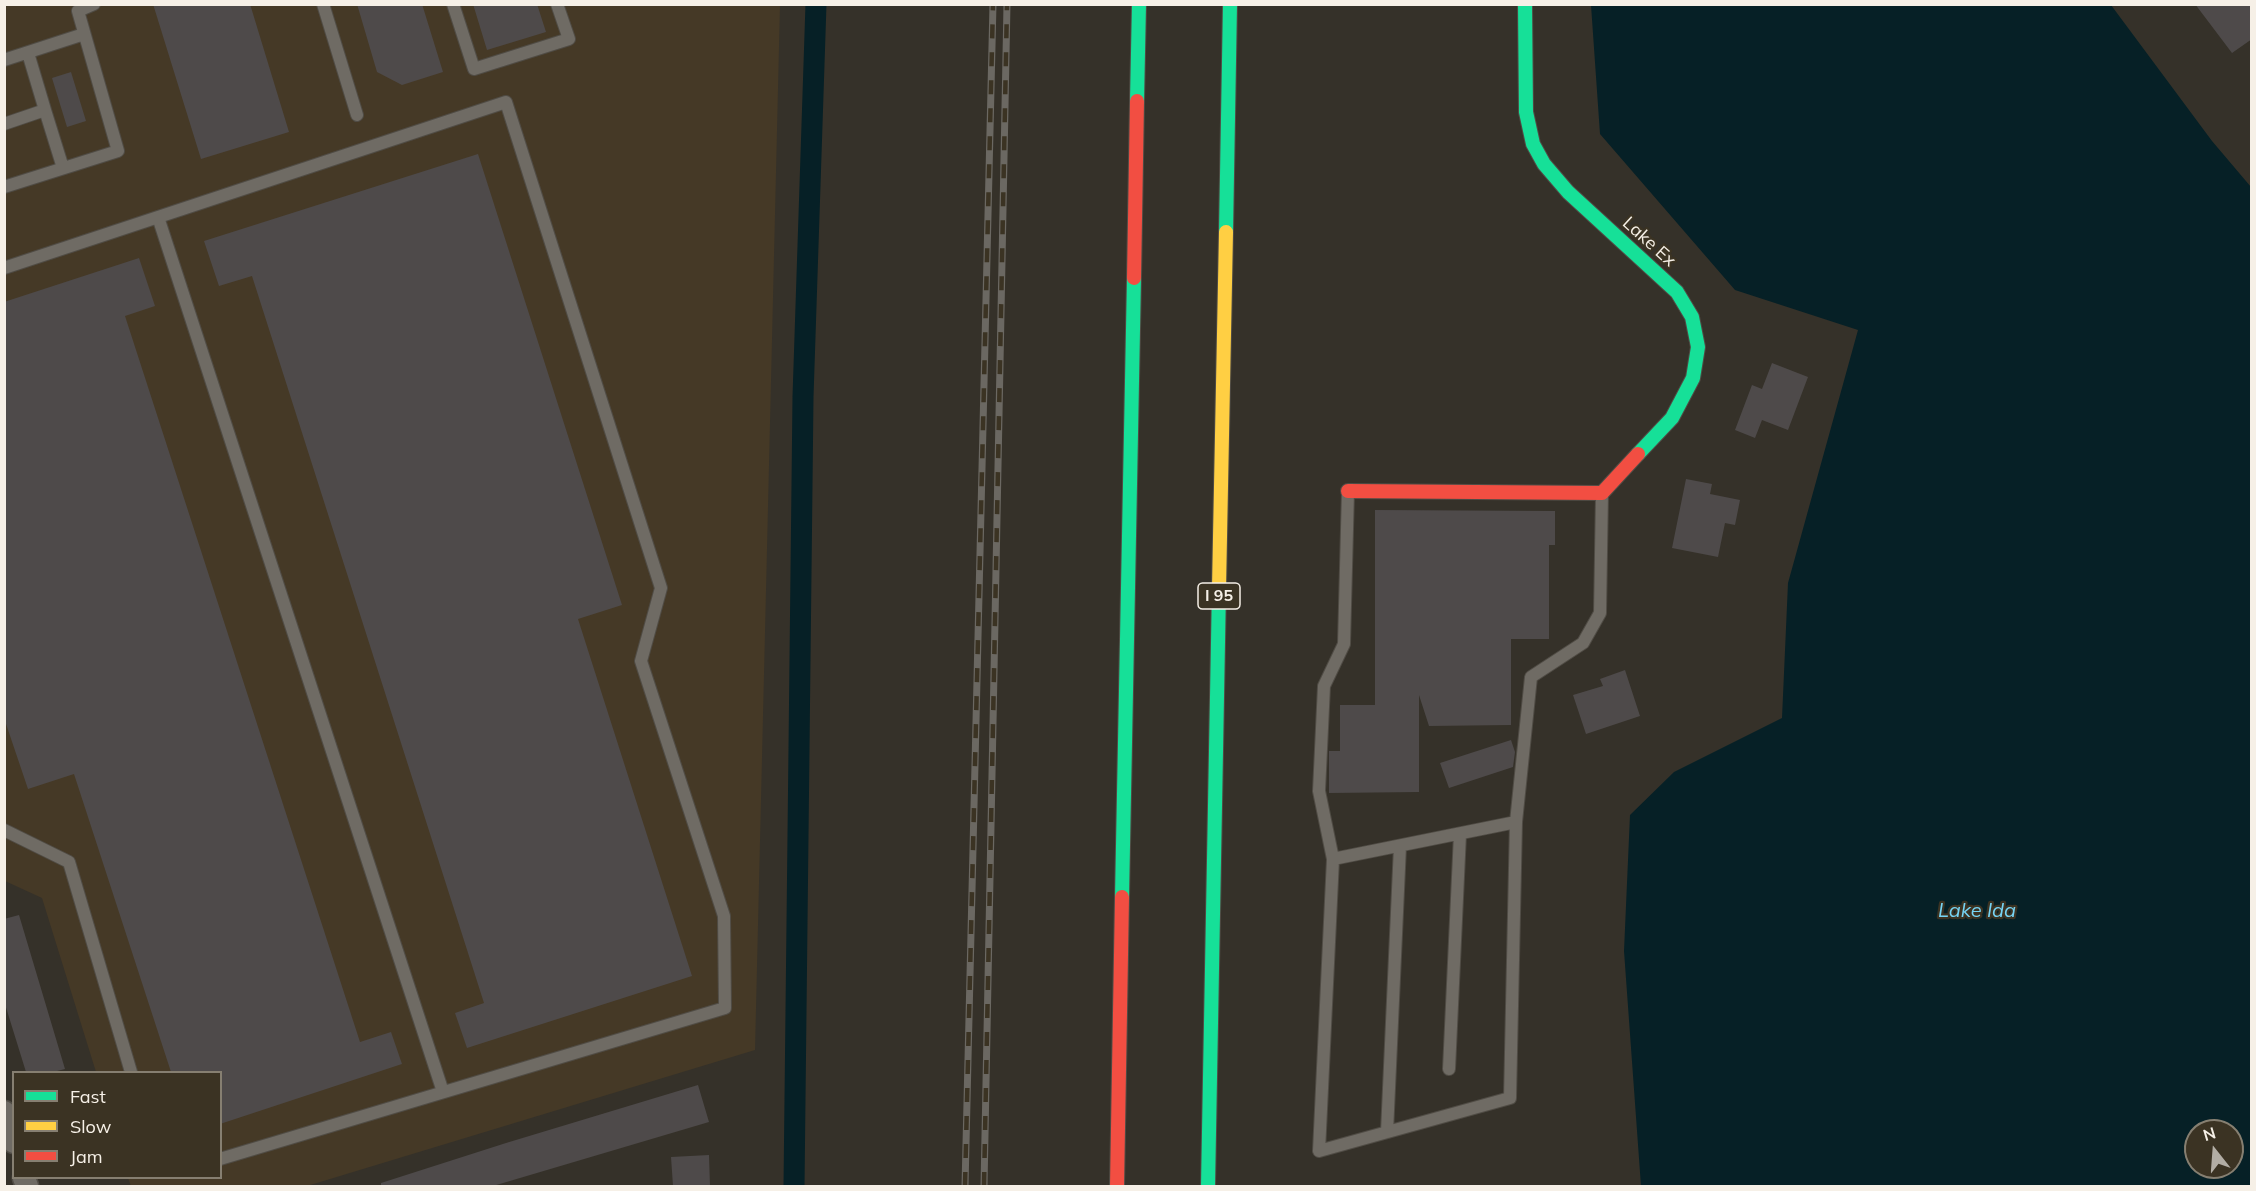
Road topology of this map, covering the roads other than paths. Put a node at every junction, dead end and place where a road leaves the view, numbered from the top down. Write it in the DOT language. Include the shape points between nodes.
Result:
graph roads {
  1 [pos="94,4"];
  2 [pos="323,4"];
  3 [pos="453,4"];
  4 [pos="557,4"];
  5 [pos="1139,4"];
  6 [pos="1230,4"];
  7 [pos="1525,4"];
  8 [pos="84,34"];
  9 [pos="28,53"];
  10 [pos="4,60"];
  11 [pos="45,110"];
  12 [pos="357,115"];
  13 [pos="4,124"];
  14 [pos="63,168"];
  15 [pos="4,188"];
  16 [pos="158,217"];
  17 [pos="4,268"];
  18 [pos="1348,491"];
  19 [pos="1602,493"];
  20 [pos="1516,822"];
  21 [pos="4,830"];
  22 [pos="1460,834"];
  23 [pos="1400,846"];
  24 [pos="1333,859"];
  25 [pos="1449,1069"];
  26 [pos="131,1071"];
  27 [pos="443,1092"];
  28 [pos="4,1112"];
  29 [pos="1387,1132"];
  30 [pos="12,1136"];
  31 [pos="222,1158"];
  32 [pos="1117,1186"];
  33 [pos="1208,1186"];
  1 -- 8 [label="lane" via="78,11"];
  2 -- 12 [label="lane"];
  3 -- 4 [label="lane" via="474,69 569,39"];
  5 -- 32 [label="main road"];
  6 -- 33 [label="main road, I 95"];
  7 -- 19 [label="main road, Lake Ex" via="1526,112 1533,144 1568,192 1677,292 1692,317 1698,347 1693,378 1672,418"];
  8 -- 9 [label="lane"];
  8 -- 14 [label="lane" via="118,151"];
  9 -- 10 [label="lane"];
  9 -- 11 [label="lane"];
  11 -- 13 [label="lane"];
  11 -- 14 [label="lane"];
  14 -- 15 [label="lane"];
  16 -- 17 [label="lane"];
  16 -- 27 [label="lane"];
  16 -- 27 [label="lane" via="506,102 661,588 641,662 724,916 725,1008"];
  18 -- 19 [label="main road"];
  18 -- 24 [label="lane" via="1344,644 1324,686 1319,791"];
  19 -- 20 [label="lane" via="1600,613 1583,643 1531,677"];
  20 -- 22 [label="lane"];
  20 -- 29 [label="lane" via="1510,1098"];
  21 -- 26 [label="lane" via="69,862"];
  22 -- 23 [label="lane"];
  22 -- 25 [label="lane"];
  23 -- 24 [label="lane"];
  23 -- 29 [label="lane"];
  24 -- 29 [label="lane" via="1319,1151"];
  27 -- 31 [label="lane"];
  28 -- 30 [label="street"];
}
